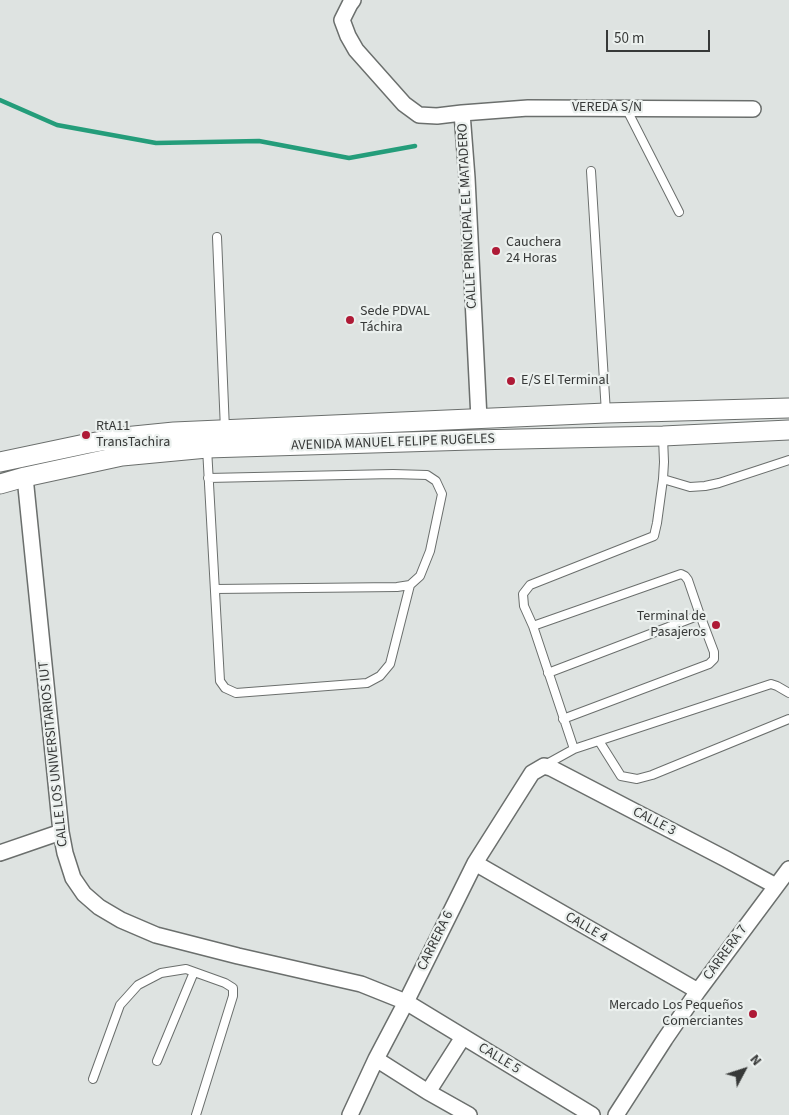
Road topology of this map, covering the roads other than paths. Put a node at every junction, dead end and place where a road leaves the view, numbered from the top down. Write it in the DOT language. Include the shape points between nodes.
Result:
graph roads {
  1 [pos="353,0"];
  2 [pos="626,108"];
  3 [pos="753,109"];
  4 [pos="462,113"];
  5 [pos="591,171"];
  6 [pos="679,212"];
  7 [pos="217,236"];
  8 [pos="789,408"];
  9 [pos="606,413"];
  10 [pos="479,419"];
  11 [pos="225,430"];
  12 [pos="789,430"];
  13 [pos="663,436"];
  14 [pos="207,448"];
  15 [pos="789,460"];
  16 [pos="0,462"];
  17 [pos="25,477"];
  18 [pos="208,478"];
  19 [pos="663,479"];
  20 [pos="0,484"];
  21 [pos="410,585"];
  22 [pos="215,589"];
  23 [pos="700,615"];
  24 [pos="533,626"];
  25 [pos="548,672"];
  26 [pos="789,693"];
  27 [pos="563,719"];
  28 [pos="789,719"];
  29 [pos="599,741"];
  30 [pos="574,749"];
  31 [pos="538,769"];
  32 [pos="61,832"];
  33 [pos="0,853"];
  34 [pos="475,863"];
  35 [pos="789,869"];
  36 [pos="776,886"];
  37 [pos="194,972"];
  38 [pos="698,991"];
  39 [pos="406,1002"];
  40 [pos="463,1037"];
  41 [pos="376,1059"];
  42 [pos="157,1061"];
  43 [pos="93,1079"];
  44 [pos="428,1092"];
  45 [pos="196,1115"];
  46 [pos="350,1115"];
  47 [pos="469,1115"];
  48 [pos="592,1115"];
  49 [pos="616,1115"];
  1 -- 4 [label="street, CALLE PRINCIPAL EL MATADERO" via="342,20 348,36 356,50 404,104 419,115"];
  2 -- 3 [label="street, VEREDA S/N"];
  2 -- 4 [label="street, VEREDA S/N" via="528,108"];
  2 -- 6 [label="lane"];
  4 -- 10 [label="street, CALLE PRINCIPAL EL MATADERO"];
  5 -- 9 [label="lane"];
  7 -- 11 [label="lane"];
  8 -- 9 [label="street, AVENIDA MANUEL FELIPE RUGELES"];
  9 -- 10 [label="street, AVENIDA MANUEL FELIPE RUGELES"];
  10 -- 11 [label="street, AVENIDA MANUEL FELIPE RUGELES"];
  11 -- 16 [label="street, AVENIDA MANUEL FELIPE RUGELES" via="124,437"];
  12 -- 13 [label="street, AVENIDA MANUEL FELIPE RUGELES"];
  13 -- 14 [label="street, AVENIDA MANUEL FELIPE RUGELES"];
  13 -- 19 [label="lane"];
  14 -- 17 [label="street, AVENIDA MANUEL FELIPE RUGELES" via="122,456"];
  14 -- 18 [label="lane"];
  15 -- 19 [label="lane" via="705,486 690,487"];
  17 -- 20 [label="street, AVENIDA MANUEL FELIPE RUGELES"];
  17 -- 32 [label="street, CALLE LOS UNIVERSITARIOS IUT"];
  18 -- 21 [label="lane" via="427,475 436,481 442,494 430,551 420,576"];
  18 -- 22 [label="lane"];
  19 -- 24 [label="lane" via="654,536 530,586 523,594 524,606"];
  21 -- 22 [label="lane"];
  21 -- 22 [label="lane" via="390,664 380,676 367,683 236,693 224,688 220,681"];
  23 -- 24 [label="lane" via="688,580 681,574"];
  23 -- 25 [label="lane"];
  23 -- 27 [label="lane" via="714,652 714,659 709,664"];
  24 -- 25 [label="lane"];
  25 -- 27 [label="lane"];
  26 -- 29 [label="lane" via="771,684"];
  27 -- 30 [label="lane"];
  28 -- 29 [label="lane" via="652,776 637,779 622,776"];
  29 -- 30 [label="lane"];
  30 -- 31 [label="lane"];
  31 -- 34 [label="street, CARRERA 6"];
  31 -- 36 [label="street, CALLE 3" via="551,768"];
  32 -- 33 [label="street"];
  32 -- 39 [label="street, CALLE LOS UNIVERSITARIOS IUT" via="65,854 84,894 121,920 156,935 361,984"];
  34 -- 38 [label="street, CALLE 4"];
  34 -- 39 [label="street, CARRERA 6"];
  35 -- 36 [label="street, CARRERA 7"];
  36 -- 38 [label="street, CARRERA 7"];
  37 -- 42 [label="lane"];
  37 -- 43 [label="lane" via="186,969 161,973 138,985 120,1005"];
  37 -- 45 [label="lane" via="233,988"];
  38 -- 49 [label="street, CARRERA 7"];
  39 -- 40 [label="street, CALLE 5"];
  39 -- 41 [label="street, CARRERA 6"];
  40 -- 44 [label="street"];
  40 -- 48 [label="street, CALLE 5"];
  41 -- 44 [label="street"];
  41 -- 46 [label="street, CARRERA 6"];
  44 -- 47 [label="street"];
}
